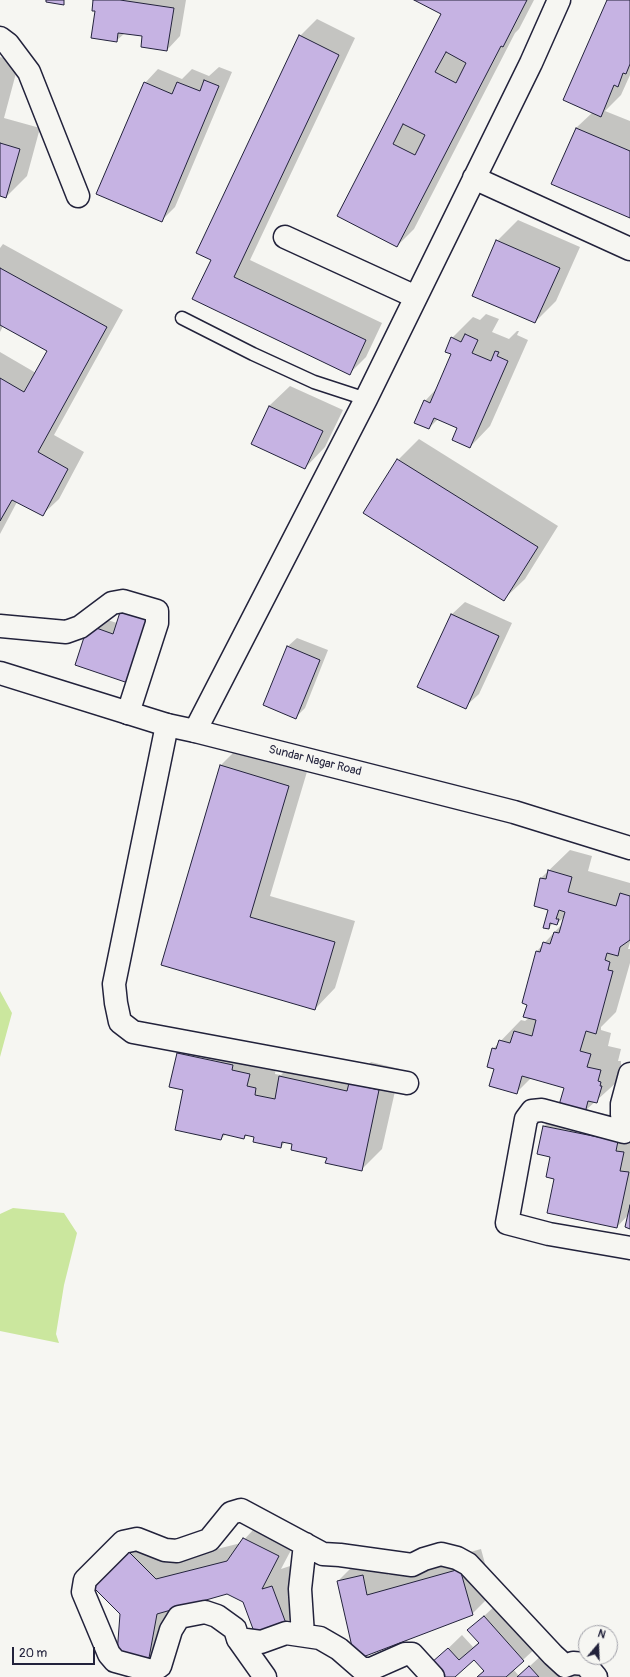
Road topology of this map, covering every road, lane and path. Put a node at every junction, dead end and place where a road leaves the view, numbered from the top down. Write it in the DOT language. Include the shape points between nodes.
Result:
graph roads {
  1 [pos="559,0"];
  2 [pos="0,38"];
  3 [pos="474,178"];
  4 [pos="78,196"];
  5 [pos="285,237"];
  6 [pos="630,250"];
  7 [pos="416,297"];
  8 [pos="182,318"];
  9 [pos="366,399"];
  10 [pos="0,626"];
  11 [pos="0,673"];
  12 [pos="128,713"];
  13 [pos="166,725"];
  14 [pos="195,731"];
  15 [pos="630,848"];
  16 [pos="630,1074"];
  17 [pos="407,1082"];
  18 [pos="629,1124"];
  19 [pos="630,1248"];
  20 [pos="305,1544"];
  21 [pos="303,1635"];
  22 [pos="238,1639"];
  23 [pos="265,1677"];
  24 [pos="433,1677"];
  25 [pos="596,1677"];
  1 -- 3 [label="street"];
  2 -- 4 [label="street" via="8,44 29,72"];
  3 -- 6 [label="street"];
  3 -- 7 [label="street"];
  5 -- 7 [label="street"];
  7 -- 9 [label="street"];
  8 -- 9 [label="lane" via="314,382"];
  9 -- 14 [label="street"];
  10 -- 12 [label="street" via="66,632 80,627 112,603 123,601 156,611 157,623"];
  11 -- 12 [label="street, Sundar Nagar Road"];
  12 -- 13 [label="street, Sundar Nagar Road"];
  13 -- 14 [label="street, Sundar Nagar Road"];
  13 -- 17 [label="street" via="114,984 120,1022 133,1032"];
  14 -- 15 [label="street, Sundar Nagar Road" via="514,812"];
  16 -- 18 [label="street" via="622,1104 622,1115"];
  18 -- 19 [label="street" via="624,1132 542,1110 532,1111 526,1119 507,1223 549,1234"];
  20 -- 21 [label="street" via="300,1589"];
  20 -- 22 [label="street" via="241,1510 231,1513 209,1540 177,1551 165,1550 136,1539 123,1542 85,1580 83,1592 109,1654 115,1661 152,1671 160,1666 171,1630 179,1617 205,1612 217,1616 235,1629"];
  20 -- 25 [label="street" via="323,1554 412,1565 441,1554 457,1558 468,1564 565,1666 573,1663 584,1664"];
  21 -- 22 [label="street" via="286,1633 261,1642"];
  21 -- 24 [label="street" via="320,1638 339,1649 362,1669 371,1669 405,1654 412,1654"];
  22 -- 23 [label="street"];
}
